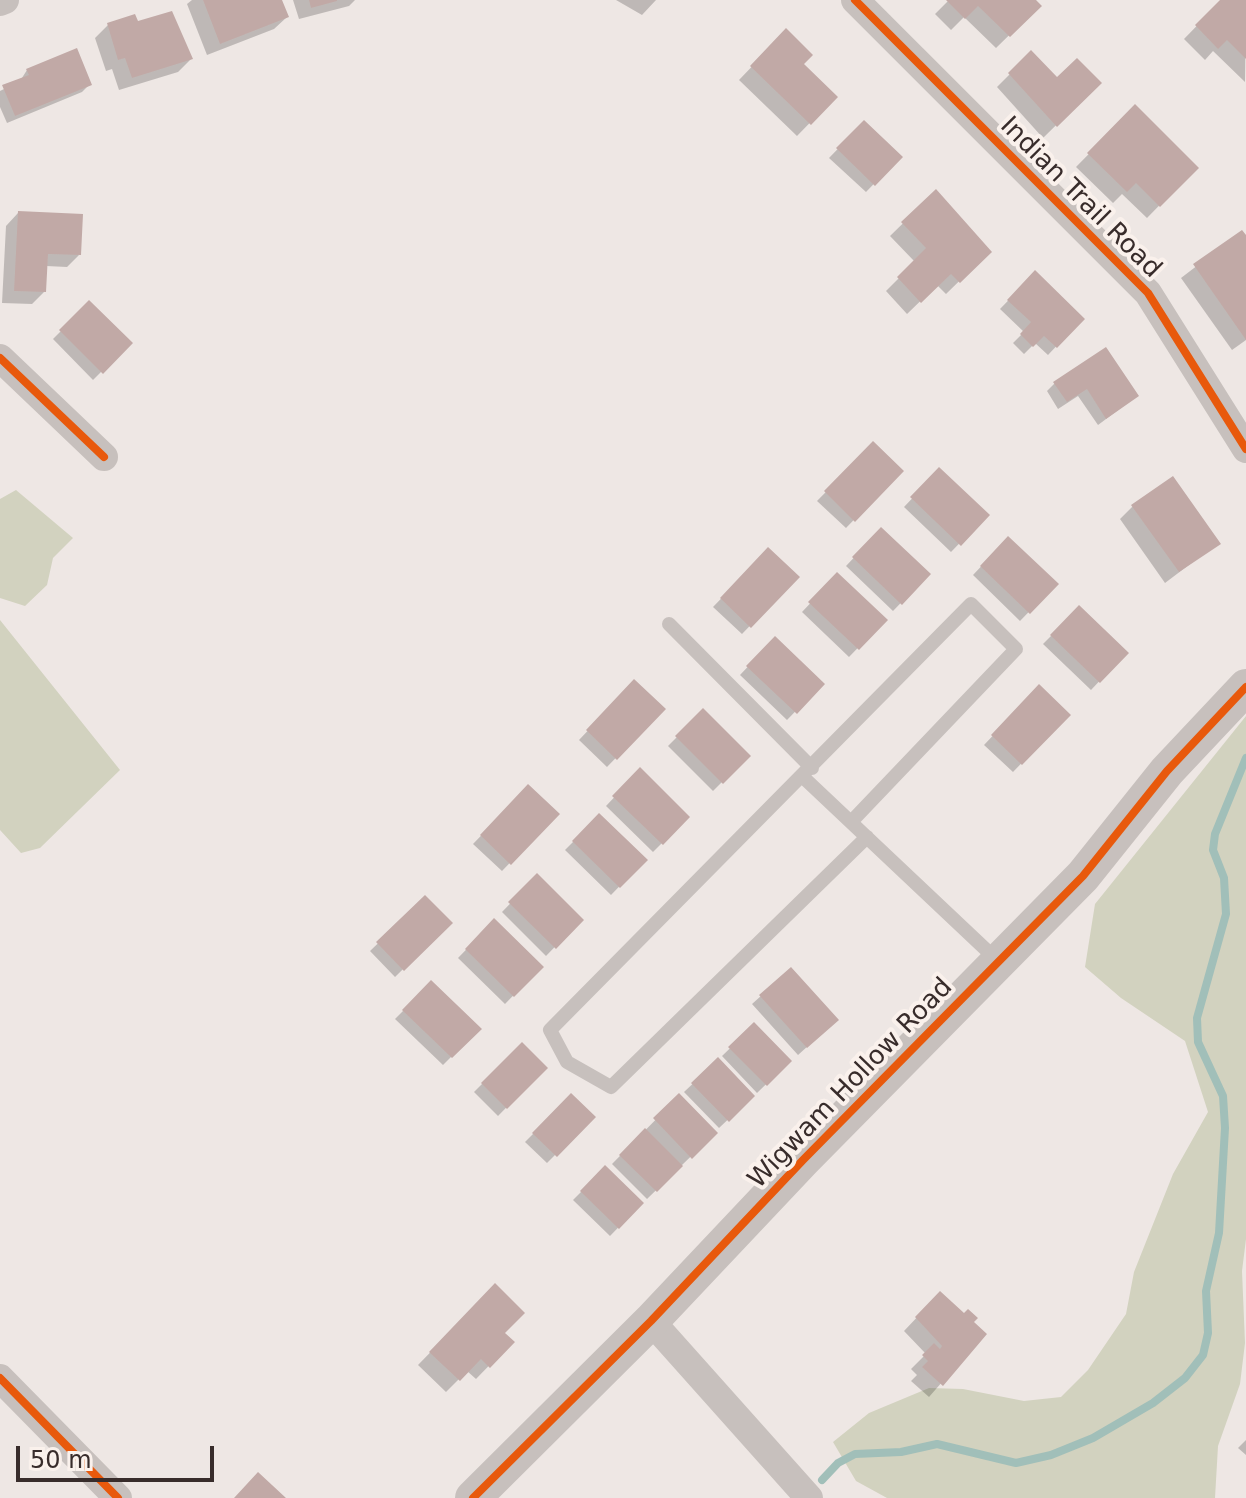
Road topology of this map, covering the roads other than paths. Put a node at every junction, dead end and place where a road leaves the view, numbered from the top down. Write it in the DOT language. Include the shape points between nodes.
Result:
graph roads {
  1 [pos="855,0"];
  2 [pos="0,358"];
  3 [pos="1246,449"];
  4 [pos="104,457"];
  5 [pos="669,624"];
  6 [pos="1246,687"];
  7 [pos="808,773"];
  8 [pos="851,822"];
  9 [pos="867,837"];
  10 [pos="998,961"];
  11 [pos="651,1321"];
  12 [pos="0,1378"];
  13 [pos="117,1498"];
  14 [pos="473,1498"];
  15 [pos="809,1498"];
  1 -- 3 [label="street, Indian Trail Road" via="1148,293"];
  2 -- 4 [label="street"];
  5 -- 7 [label="lane"];
  6 -- 10 [label="street, Wigwam Hollow Road" via="1167,771 1083,876"];
  7 -- 8 [label="lane"];
  7 -- 8 [label="lane" via="971,604 1016,649"];
  7 -- 9 [label="lane" via="550,1030 567,1062 611,1087"];
  8 -- 9 [label="lane"];
  9 -- 10 [label="lane"];
  10 -- 11 [label="street, Wigwam Hollow Road"];
  11 -- 14 [label="street, Wigwam Hollow Road"];
  11 -- 15 [label="street"];
  12 -- 13 [label="street"];
}
